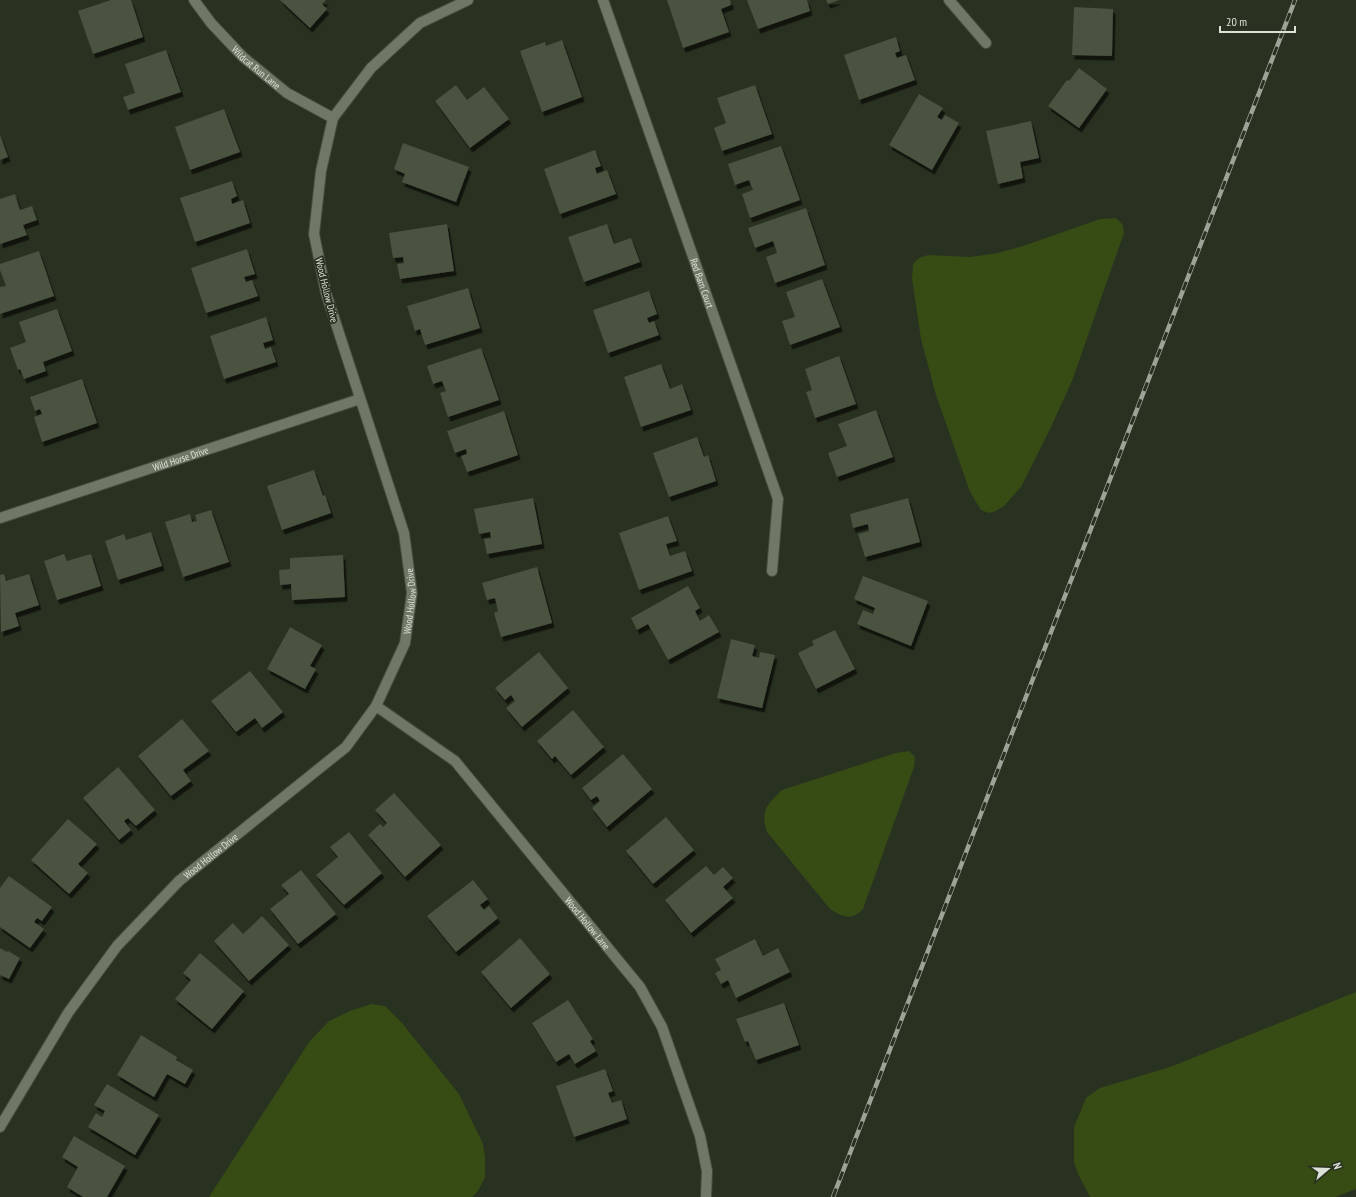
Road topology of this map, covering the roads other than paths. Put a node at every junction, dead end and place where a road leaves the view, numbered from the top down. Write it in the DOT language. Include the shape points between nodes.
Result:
graph roads {
  1 [pos="194,0"];
  2 [pos="468,0"];
  3 [pos="603,0"];
  4 [pos="950,0"];
  5 [pos="986,43"];
  6 [pos="333,118"];
  7 [pos="360,399"];
  8 [pos="0,518"];
  9 [pos="772,571"];
  10 [pos="376,706"];
  11 [pos="0,1127"];
  12 [pos="706,1197"];
  1 -- 6 [label="street, Wildcat Run Lane" via="210,23 243,57 287,93"];
  2 -- 6 [label="street, Wood Hollow Drive" via="420,24 371,68"];
  3 -- 9 [label="street, Red Barn Court" via="778,499"];
  4 -- 5 [label="street"];
  6 -- 7 [label="street, Wood Hollow Drive" via="321,171 314,234 326,293"];
  7 -- 8 [label="street, Wild Horse Drive"];
  7 -- 10 [label="street, Wood Hollow Drive" via="404,533 412,593 405,643"];
  10 -- 11 [label="street, Wood Hollow Drive" via="346,747 179,881 117,946 68,1014"];
  10 -- 12 [label="street, Wood Hollow Lane" via="455,761 640,987 662,1027 700,1136 707,1171"];
}
